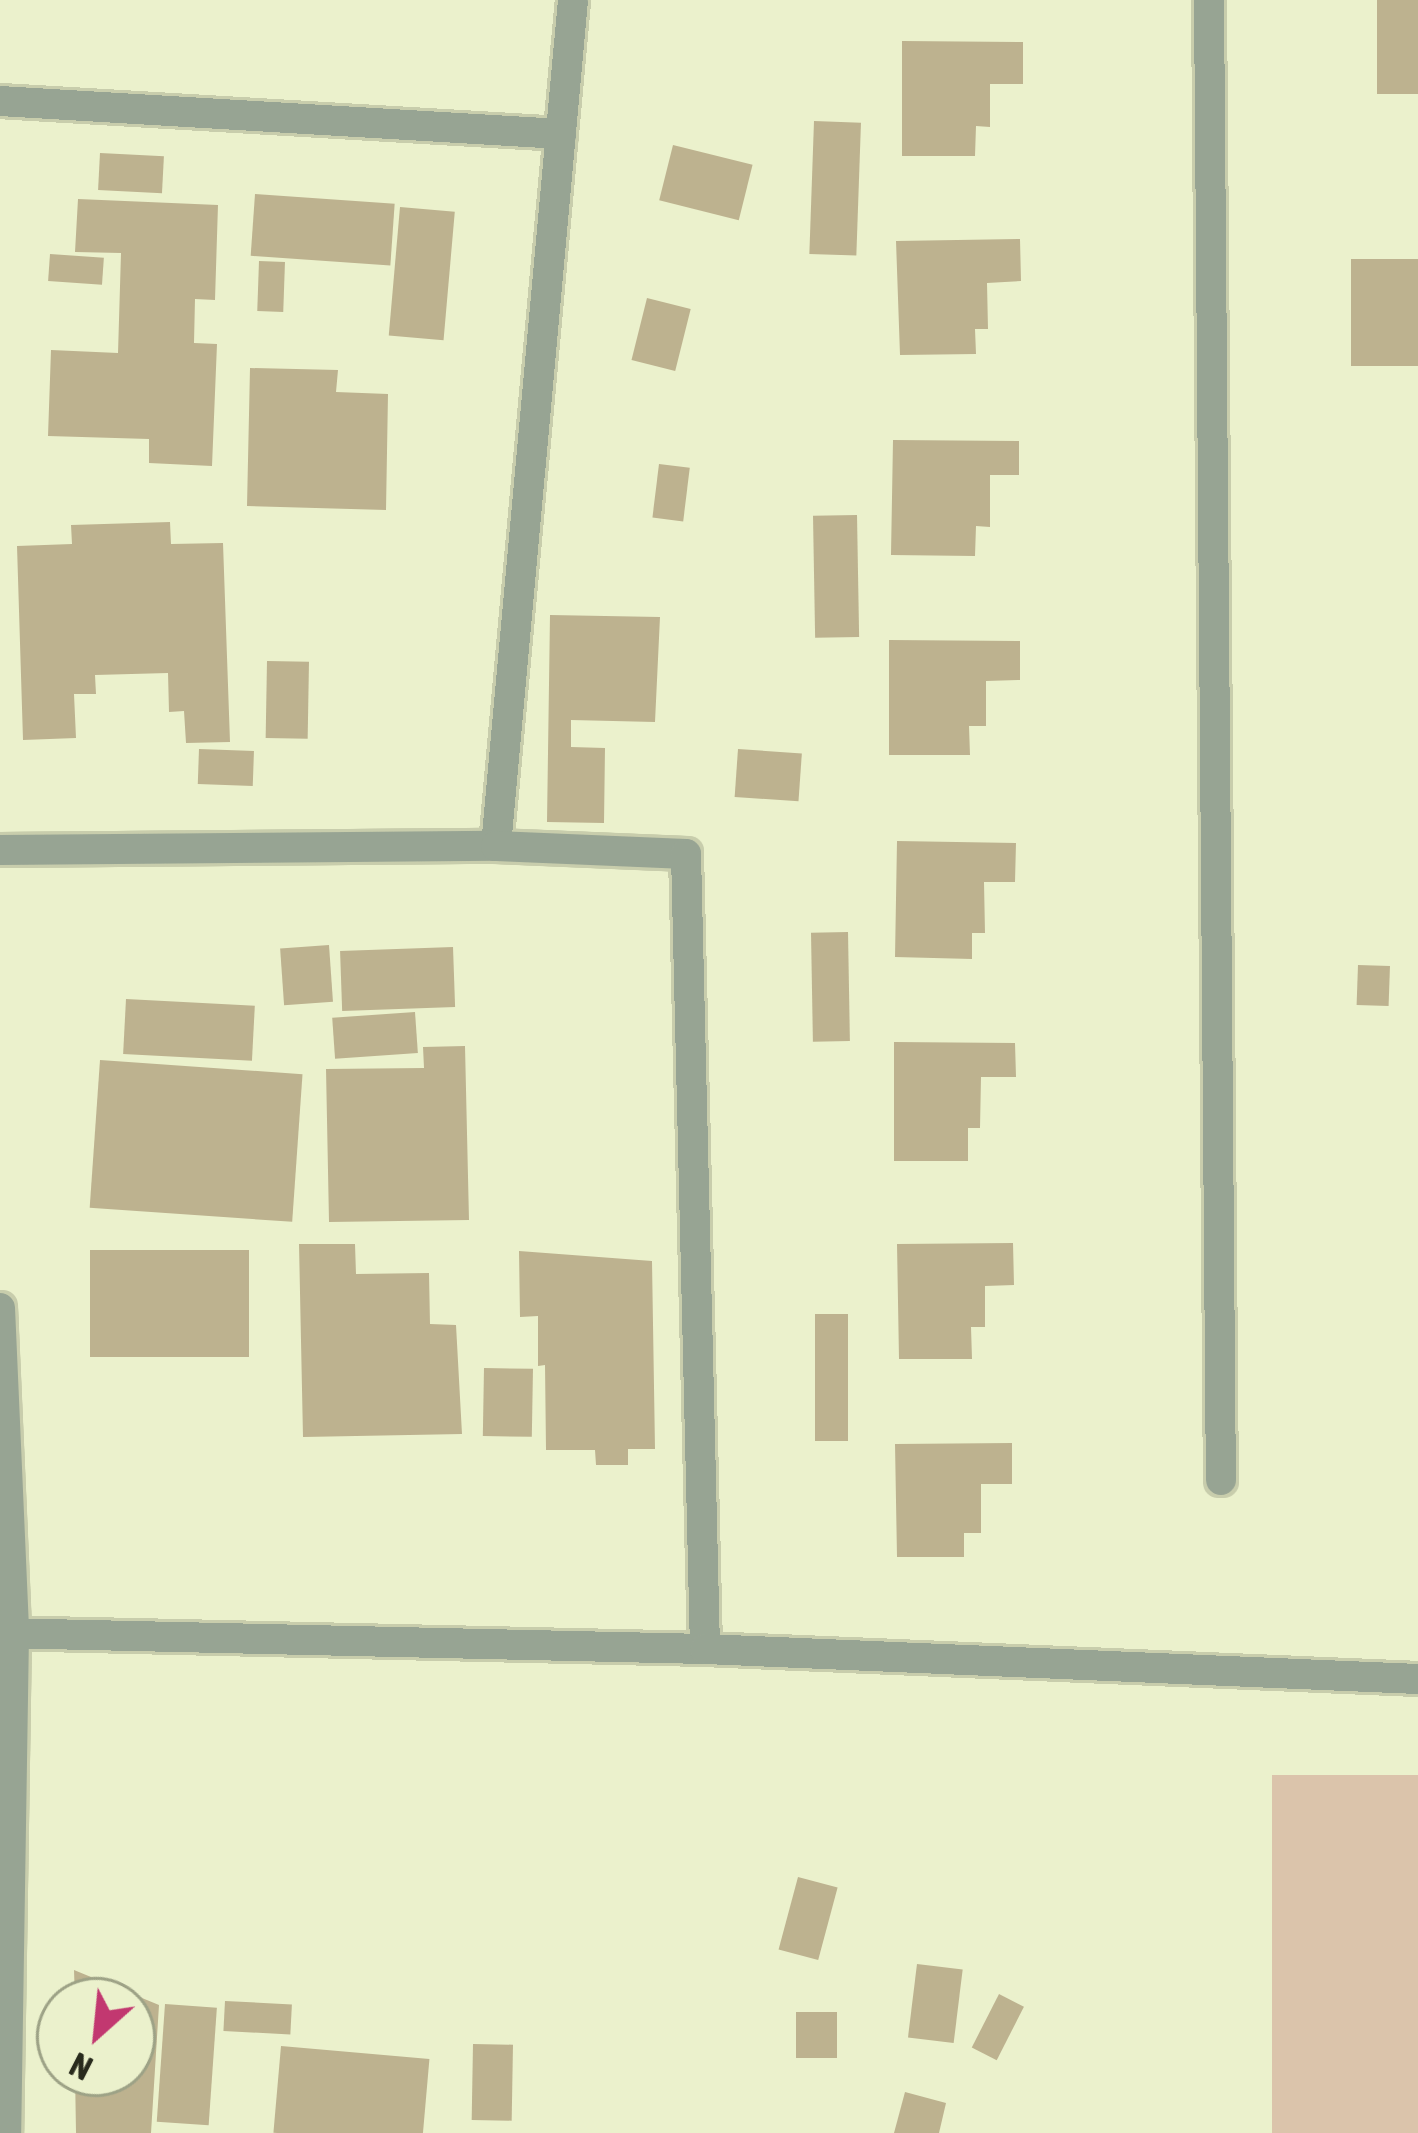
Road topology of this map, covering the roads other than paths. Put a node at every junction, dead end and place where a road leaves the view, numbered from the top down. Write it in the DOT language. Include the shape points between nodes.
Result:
graph roads {
  1 [pos="573,0"];
  2 [pos="1209,0"];
  3 [pos="0,101"];
  4 [pos="561,134"];
  5 [pos="496,846"];
  6 [pos="0,850"];
  7 [pos="0,1308"];
  8 [pos="1221,1480"];
  9 [pos="7,1634"];
  10 [pos="705,1649"];
  11 [pos="1418,1679"];
  12 [pos="6,2133"];
  1 -- 4 [label="street"];
  2 -- 8 [label="street"];
  3 -- 4 [label="street"];
  4 -- 5 [label="street"];
  5 -- 6 [label="street"];
  5 -- 10 [label="street" via="686,854"];
  7 -- 9 [label="street"];
  9 -- 10 [label="street"];
  9 -- 12 [label="street"];
  10 -- 11 [label="street"];
}
